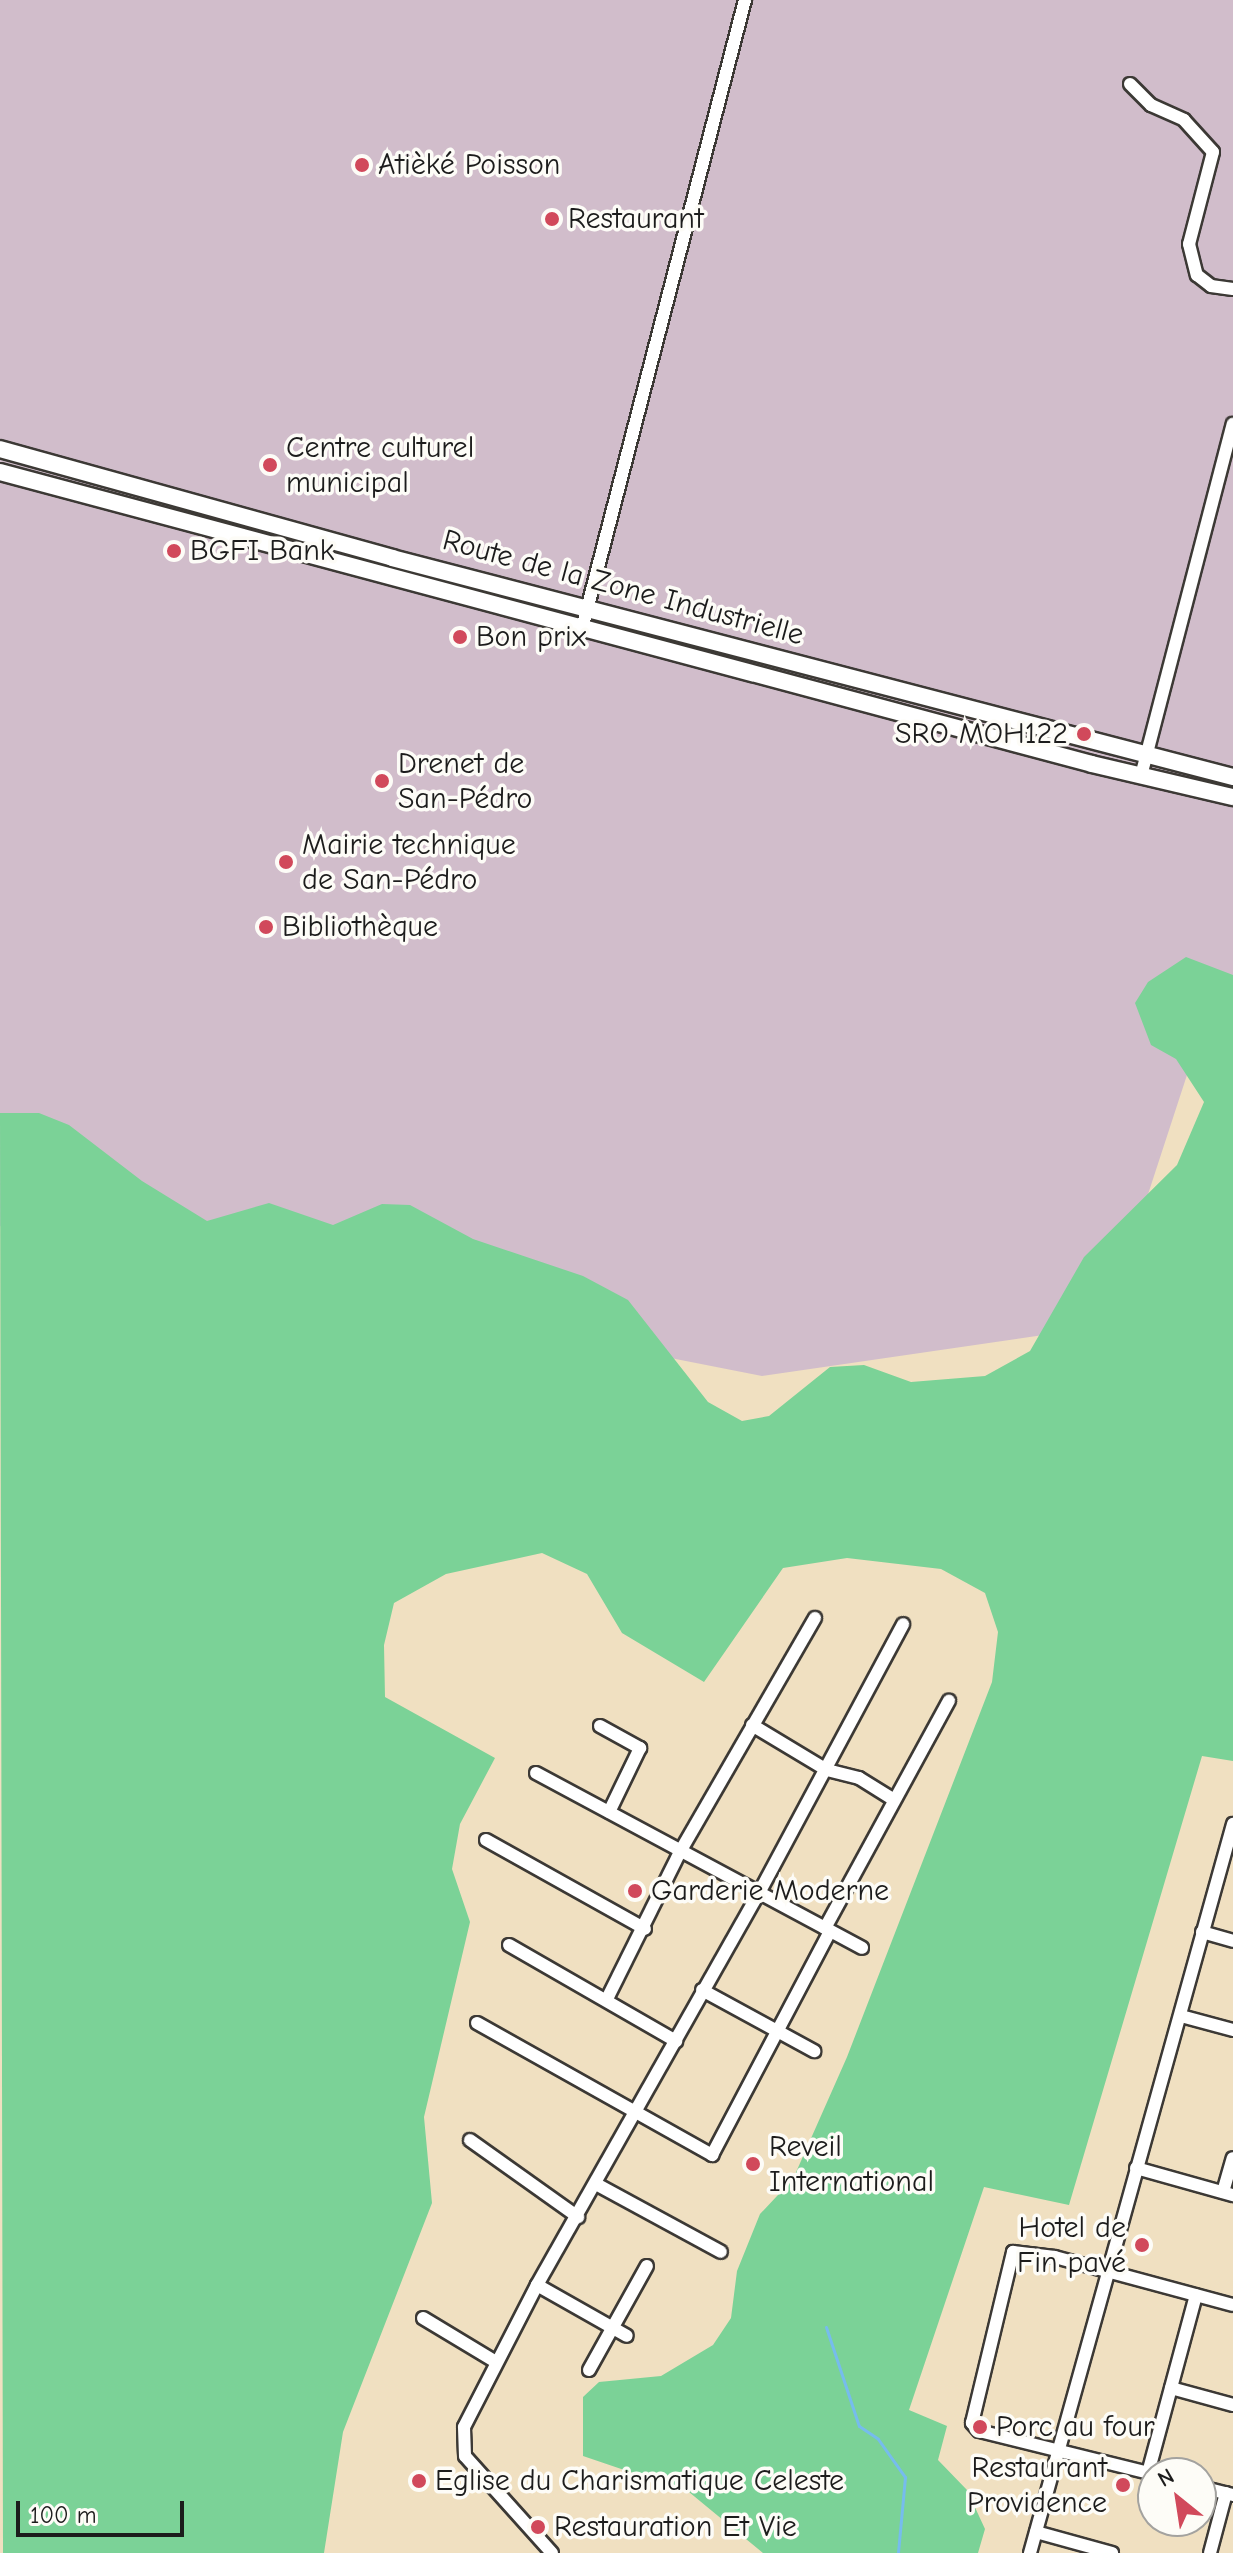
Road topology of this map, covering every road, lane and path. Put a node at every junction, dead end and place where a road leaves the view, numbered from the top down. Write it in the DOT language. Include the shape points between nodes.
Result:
graph roads {
  1 [pos="745,0"];
  2 [pos="1130,84"];
  3 [pos="1233,289"];
  4 [pos="1233,424"];
  5 [pos="0,449"];
  6 [pos="0,472"];
  7 [pos="588,606"];
  8 [pos="583,625"];
  9 [pos="1148,754"];
  10 [pos="1141,776"];
  11 [pos="1233,777"];
  12 [pos="1233,797"];
  13 [pos="815,1618"];
  14 [pos="903,1624"];
  15 [pos="949,1701"];
  16 [pos="752,1725"];
  17 [pos="600,1726"];
  18 [pos="827,1770"];
  19 [pos="536,1773"];
  20 [pos="893,1799"];
  21 [pos="609,1812"];
  22 [pos="1233,1824"];
  23 [pos="486,1840"];
  24 [pos="681,1850"];
  25 [pos="759,1893"];
  26 [pos="645,1929"];
  27 [pos="827,1930"];
  28 [pos="1202,1932"];
  29 [pos="1233,1941"];
  30 [pos="509,1945"];
  31 [pos="862,1948"];
  32 [pos="702,1990"];
  33 [pos="607,1999"];
  34 [pos="1181,2016"];
  35 [pos="477,2023"];
  36 [pos="778,2029"];
  37 [pos="1233,2030"];
  38 [pos="676,2041"];
  39 [pos="814,2051"];
  40 [pos="636,2111"];
  41 [pos="470,2140"];
  42 [pos="1233,2158"];
  43 [pos="1136,2168"];
  44 [pos="596,2184"];
  45 [pos="1228,2193"];
  46 [pos="578,2217"];
  47 [pos="721,2252"];
  48 [pos="647,2266"];
  49 [pos="1106,2271"];
  50 [pos="537,2285"];
  51 [pos="1196,2295"];
  52 [pos="1233,2305"];
  53 [pos="423,2318"];
  54 [pos="613,2328"];
  55 [pos="627,2336"];
  56 [pos="496,2362"];
  57 [pos="589,2370"];
  58 [pos="1171,2388"];
  59 [pos="1233,2405"];
  60 [pos="1058,2449"];
  61 [pos="1154,2457"];
  62 [pos="1137,2470"];
  63 [pos="1229,2494"];
  64 [pos="1036,2532"];
  65 [pos="551,2553"];
  66 [pos="1030,2553"];
  67 [pos="1112,2553"];
  68 [pos="1210,2553"];
  1 -- 7 [label="street"];
  2 -- 3 [label="street" via="1151,105 1204,136 1213,152 1189,244 1197,275 1211,286"];
  4 -- 9 [label="street"];
  5 -- 7 [label="main road, Route de la Zone Industrielle"];
  6 -- 8 [label="main road, Route de la Zone Industrielle"];
  7 -- 8 [label="street"];
  7 -- 9 [label="main road, Route de la Zone Industrielle"];
  8 -- 10 [label="main road, Route de la Zone Industrielle"];
  9 -- 10 [label="street"];
  9 -- 11 [label="main road, Route de la Zone Industrielle"];
  10 -- 12 [label="main road, Route de la Zone Industrielle"];
  13 -- 16 [label="street"];
  14 -- 18 [label="street"];
  15 -- 20 [label="street"];
  16 -- 18 [label="street"];
  16 -- 24 [label="street"];
  17 -- 21 [label="street" via="640,1748"];
  18 -- 20 [label="street" via="859,1778"];
  18 -- 25 [label="street"];
  19 -- 21 [label="street"];
  20 -- 27 [label="street"];
  21 -- 24 [label="street"];
  22 -- 28 [label="street"];
  23 -- 26 [label="street"];
  24 -- 25 [label="street"];
  24 -- 26 [label="street"];
  25 -- 27 [label="street"];
  25 -- 32 [label="street"];
  26 -- 33 [label="street"];
  27 -- 31 [label="street"];
  27 -- 36 [label="street"];
  28 -- 29 [label="street"];
  28 -- 34 [label="street"];
  30 -- 33 [label="street"];
  32 -- 36 [label="street"];
  32 -- 38 [label="street"];
  33 -- 38 [label="street"];
  34 -- 37 [label="street"];
  34 -- 43 [label="street"];
  35 -- 40 [label="street"];
  36 -- 39 [label="street"];
  36 -- 40 [label="street" via="712,2155"];
  38 -- 40 [label="street"];
  40 -- 44 [label="street"];
  41 -- 46 [label="street"];
  42 -- 45 [label="street"];
  43 -- 45 [label="street"];
  43 -- 49 [label="street"];
  44 -- 46 [label="street"];
  44 -- 47 [label="street"];
  46 -- 50 [label="street"];
  48 -- 54 [label="street"];
  49 -- 51 [label="street"];
  49 -- 60 [label="street"];
  49 -- 60 [label="street" via="1013,2252 972,2423 979,2431"];
  50 -- 54 [label="street"];
  50 -- 56 [label="street"];
  51 -- 52 [label="street"];
  51 -- 58 [label="street"];
  53 -- 56 [label="street"];
  54 -- 55 [label="street"];
  54 -- 57 [label="street"];
  56 -- 65 [label="street" via="464,2427 465,2456"];
  58 -- 59 [label="street"];
  58 -- 61 [label="street"];
  60 -- 62 [label="street"];
  60 -- 64 [label="street"];
  63 -- 68 [label="street"];
  64 -- 66 [label="street"];
  64 -- 67 [label="street"];
}
